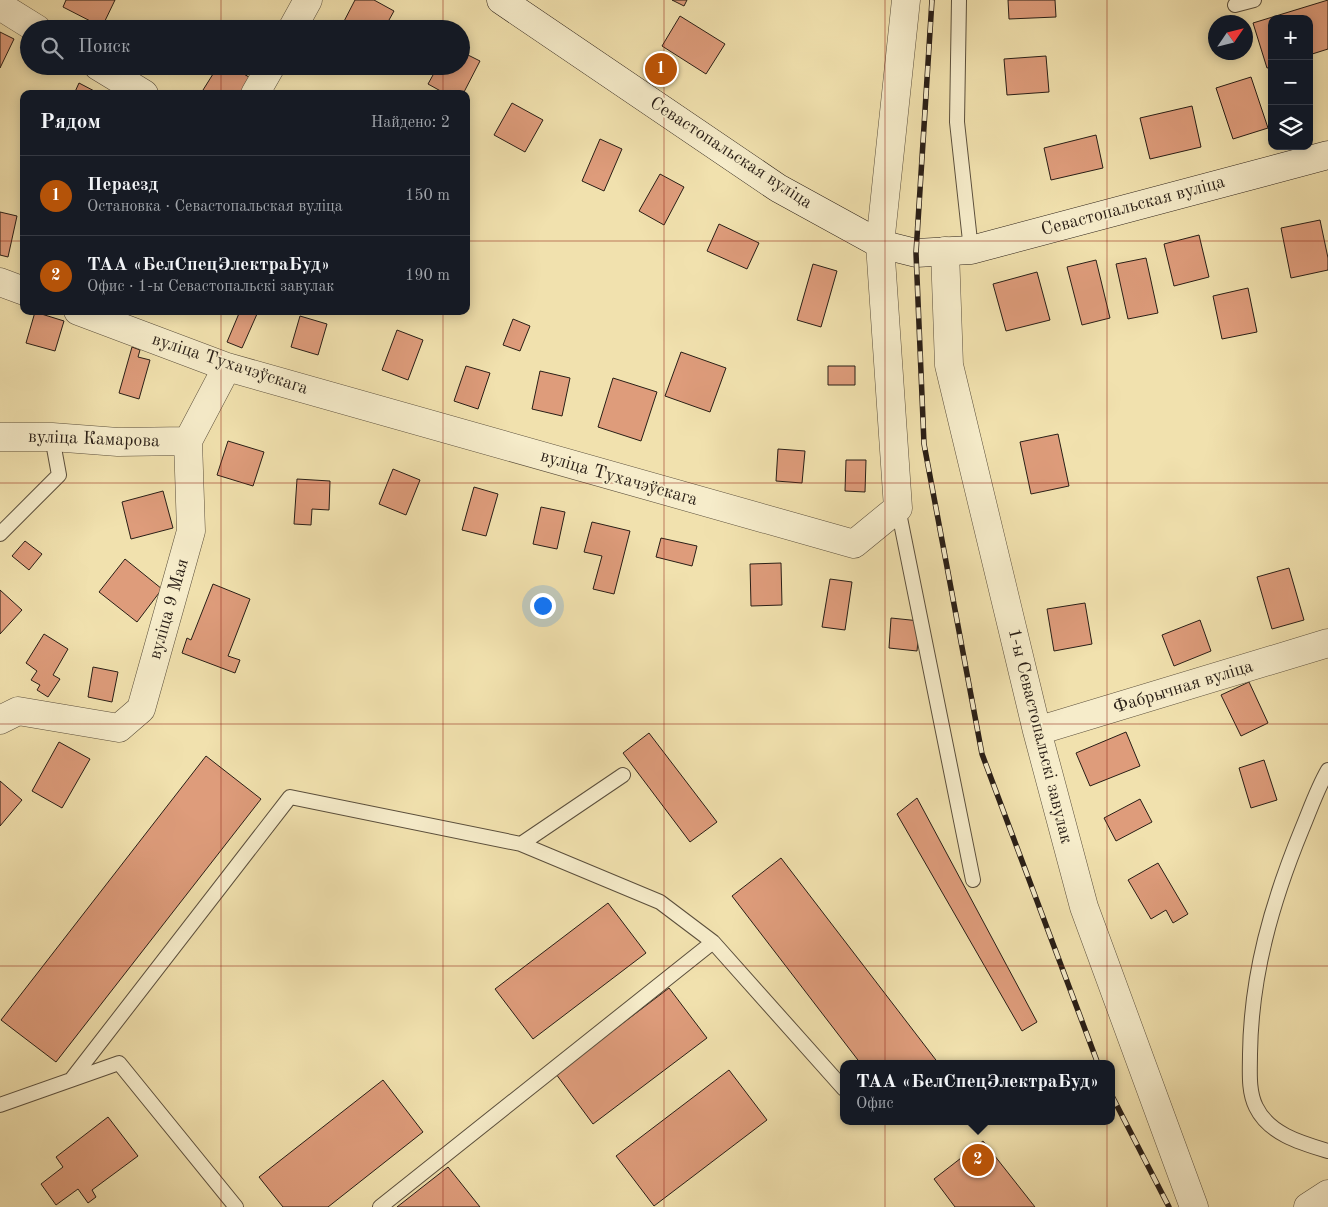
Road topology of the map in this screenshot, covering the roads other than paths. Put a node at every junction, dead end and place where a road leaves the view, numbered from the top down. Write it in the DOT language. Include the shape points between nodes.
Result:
graph roads {
  1 [pos="308,0"];
  2 [pos="501,0"];
  3 [pos="906,0"];
  4 [pos="959,0"];
  5 [pos="1254,0"];
  6 [pos="1236,5"];
  7 [pos="0,6"];
  8 [pos="23,20"];
  9 [pos="297,20"];
  10 [pos="113,75"];
  11 [pos="266,75"];
  12 [pos="137,90"];
  13 [pos="257,90"];
  14 [pos="1328,155"];
  15 [pos="880,244"];
  16 [pos="958,251"];
  17 [pos="0,282"];
  18 [pos="20,290"];
  19 [pos="89,315"];
  20 [pos="227,367"];
  21 [pos="0,436"];
  22 [pos="52,437"];
  23 [pos="188,441"];
  24 [pos="898,508"];
  25 [pos="0,534"];
  26 [pos="1328,643"];
  27 [pos="0,720"];
  28 [pos="1037,731"];
  29 [pos="1328,770"];
  30 [pos="623,775"];
  31 [pos="521,844"];
  32 [pos="973,880"];
  33 [pos="713,942"];
  34 [pos="70,1080"];
  35 [pos="840,1085"];
  36 [pos="0,1105"];
  37 [pos="1328,1151"];
  38 [pos="1328,1194"];
  39 [pos="236,1207"];
  40 [pos="380,1207"];
  41 [pos="1194,1207"];
  42 [pos="1308,1207"];
  1 -- 9 [label="street"];
  2 -- 15 [label="street, Севастопальская вуліца" via="778,188"];
  3 -- 15 [label="street"];
  4 -- 16 [label="lane"];
  5 -- 6 [label="lane"];
  7 -- 8 [label="street"];
  10 -- 12 [label="street"];
  11 -- 13 [label="street"];
  14 -- 16 [label="street, Севастопальская вуліца"];
  15 -- 16 [label="street, Севастопальская вуліца" via="916,253"];
  15 -- 24 [label="street"];
  16 -- 28 [label="street, 1-ы Севастопальскі завулак" via="949,364"];
  17 -- 18 [label="street"];
  19 -- 20 [label="street, вуліца Тухачэўскага"];
  20 -- 23 [label="street, вуліца 9 Мая"];
  20 -- 24 [label="street, вуліца Тухачэўскага" via="854,544"];
  21 -- 22 [label="street, вуліца Камарова"];
  22 -- 23 [label="street, вуліца Камарова" via="118,442"];
  22 -- 25 [label="lane" via="59,475"];
  23 -- 27 [label="street, вуліца 9 Мая" via="191,531 141,709 119,728 18,712"];
  24 -- 32 [label="lane"];
  26 -- 28 [label="street, Фабрычная вуліца"];
  28 -- 41 [label="street, 1-ы Севастопальскі завулак" via="1084,906"];
  29 -- 37 [label="lane" via="1289,860 1268,920 1255,988 1250,1063 1251,1090 1262,1117 1295,1141"];
  30 -- 31 [label="lane"];
  31 -- 33 [label="lane" via="660,902"];
  31 -- 34 [label="lane" via="290,797"];
  33 -- 35 [label="lane"];
  33 -- 40 [label="lane"];
  34 -- 36 [label="lane"];
  34 -- 39 [label="lane" via="118,1063"];
  38 -- 42 [label="street"];
}
